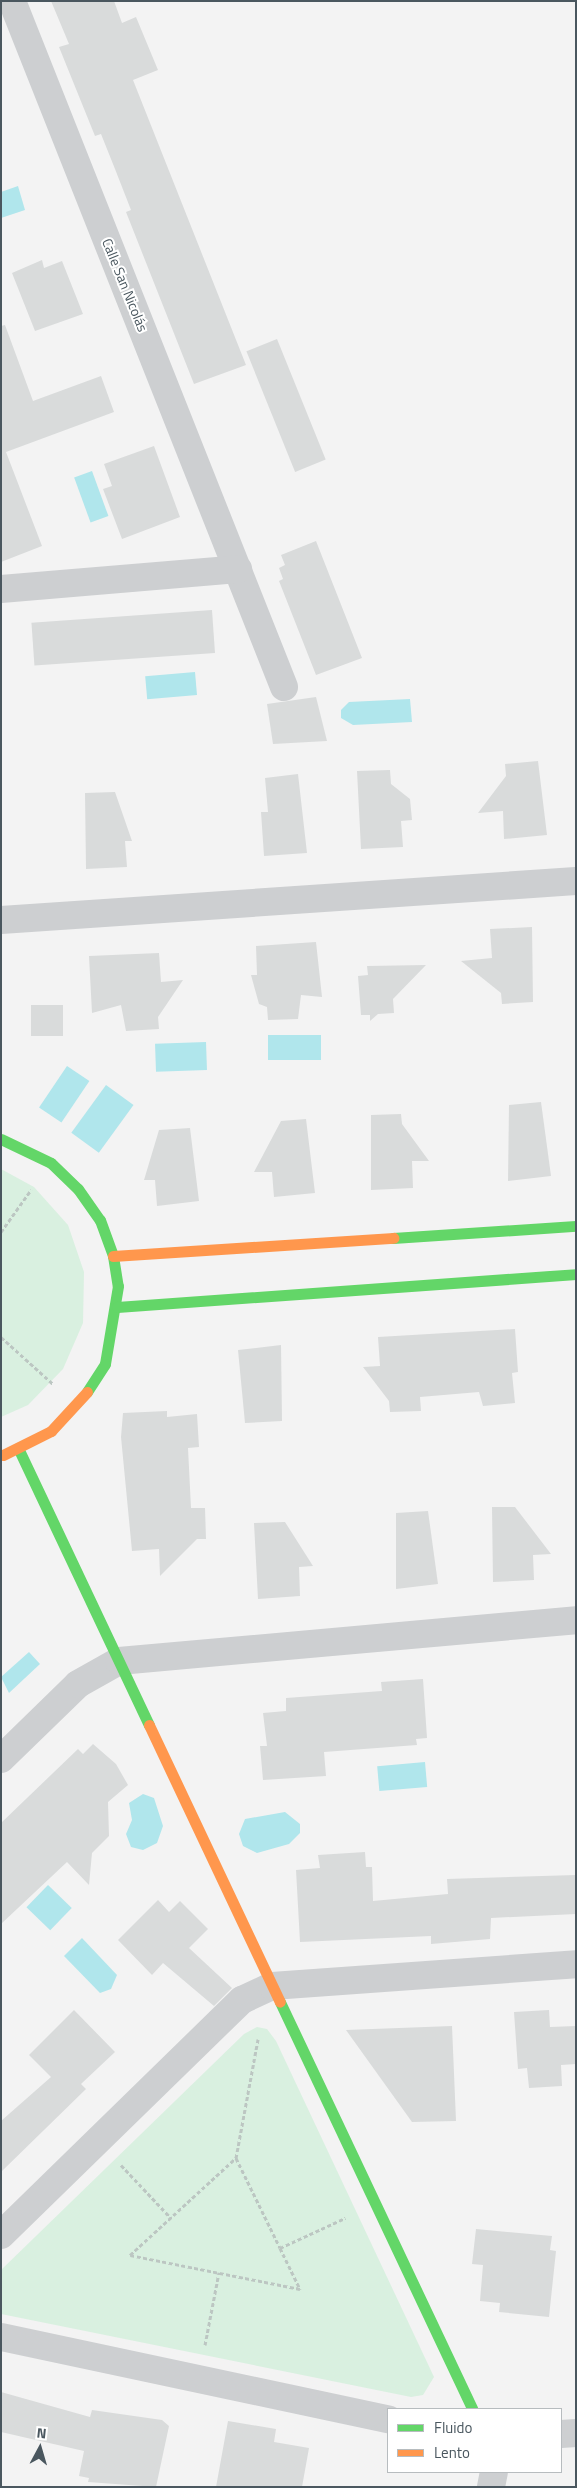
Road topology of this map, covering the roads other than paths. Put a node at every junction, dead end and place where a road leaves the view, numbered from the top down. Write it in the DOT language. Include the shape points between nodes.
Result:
graph roads {
  1 [pos="9,12"];
  2 [pos="238,569"];
  3 [pos="1,589"];
  4 [pos="284,687"];
  5 [pos="576,881"];
  6 [pos="1,920"];
  7 [pos="1,1139"];
  8 [pos="576,1226"];
  9 [pos="113,1256"];
  10 [pos="576,1274"];
  11 [pos="117,1307"];
  12 [pos="19,1450"];
  13 [pos="1,1455"];
  14 [pos="576,1620"];
  15 [pos="119,1660"];
  16 [pos="1,1759"];
  17 [pos="576,1964"];
  18 [pos="272,1986"];
  19 [pos="1,2235"];
  20 [pos="1,2338"];
  21 [pos="472,2408"];
  22 [pos="387,2419"];
  23 [pos="562,2434"];
  24 [pos="576,2434"];
  25 [pos="494,2473"];
  26 [pos="491,2487"];
  1 -- 2 [label="street, Calle San Nicolás"];
  2 -- 3 [label="street"];
  2 -- 4 [label="street, Calle San Nicolás"];
  5 -- 6 [label="street"];
  7 -- 9 [label="street" via="51,1163 78,1188 100,1220"];
  8 -- 9 [label="street"];
  9 -- 11 [label="street"];
  10 -- 11 [label="street"];
  11 -- 12 [label="street" via="104,1364 78,1406"];
  12 -- 13 [label="street"];
  12 -- 15 [label="street"];
  14 -- 15 [label="street"];
  15 -- 16 [label="street" via="78,1684"];
  15 -- 18 [label="street"];
  17 -- 18 [label="street"];
  18 -- 19 [label="street" via="242,2000"];
  18 -- 21 [label="street"];
  20 -- 22 [label="street"];
  23 -- 24 [label="street"];
  25 -- 26 [label="street"];
}
